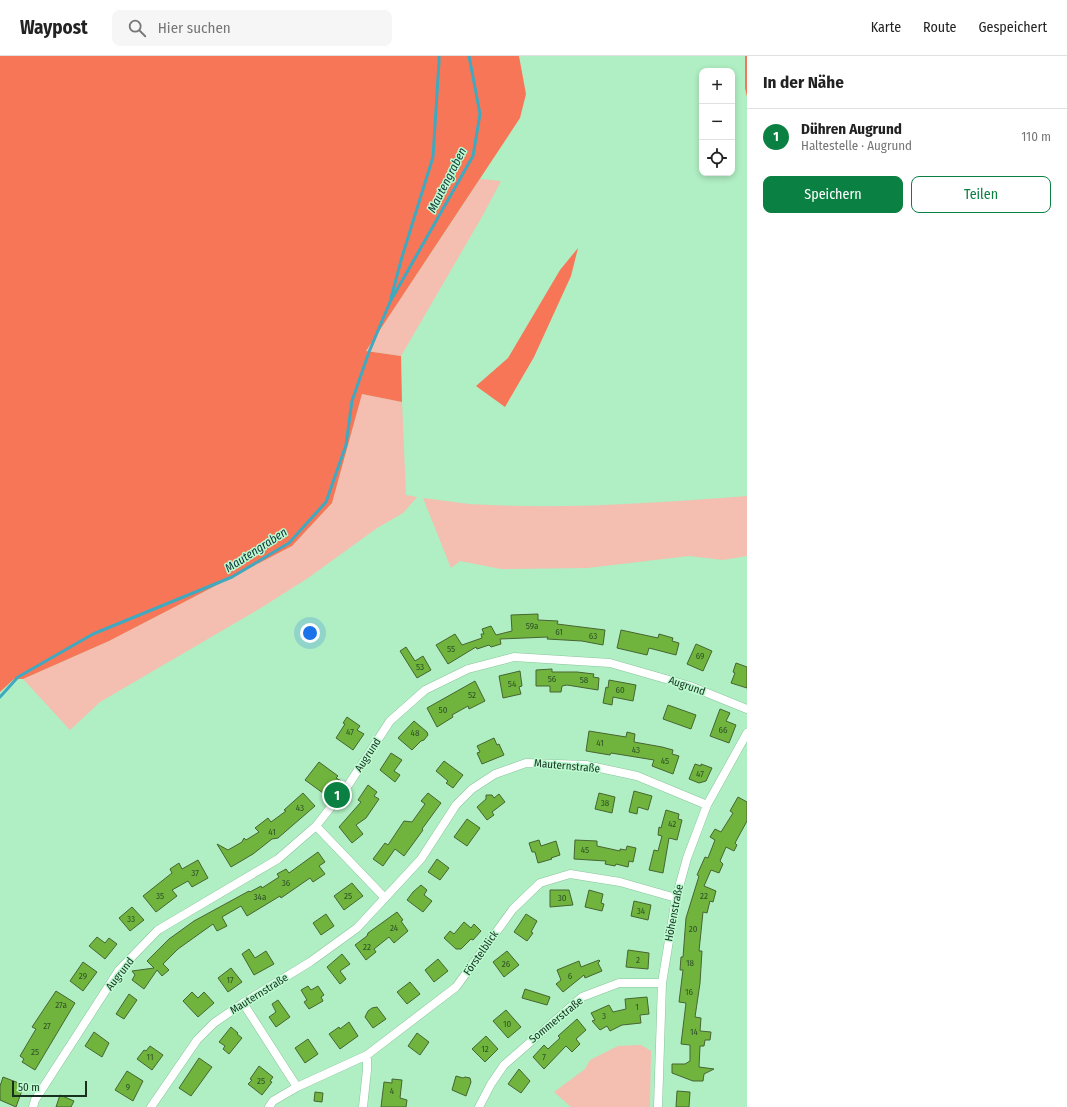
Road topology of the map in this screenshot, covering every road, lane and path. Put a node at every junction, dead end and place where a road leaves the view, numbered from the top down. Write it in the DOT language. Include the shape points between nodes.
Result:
graph roads {
  1 [pos="747,709"];
  2 [pos="747,733"];
  3 [pos="707,805"];
  4 [pos="316,826"];
  5 [pos="385,898"];
  6 [pos="676,898"];
  7 [pos="662,983"];
  8 [pos="243,1003"];
  9 [pos="367,1055"];
  10 [pos="297,1087"];
  11 [pos="33,1107"];
  12 [pos="151,1107"];
  13 [pos="269,1107"];
  14 [pos="363,1107"];
  15 [pos="479,1107"];
  16 [pos="658,1107"];
  1 -- 4 [label="street, Augrund" via="690,686 610,663 514,657 468,669 425,690 390,721 349,784"];
  2 -- 3 [label="street, Höhenstraße"];
  3 -- 5 [label="street, Mauternstraße" via="637,776 586,766 526,763 494,774 472,789 456,805 421,859"];
  3 -- 6 [label="street, Höhenstraße" via="687,858"];
  4 -- 5 [label="street"];
  4 -- 11 [label="street, Augrund" via="278,859 158,930 119,970 35,1100"];
  5 -- 8 [label="street, Mauternstraße" via="357,928 310,962"];
  6 -- 7 [label="street, Höhenstraße"];
  6 -- 9 [label="street, Förstelblick" via="620,882 570,874 540,883 513,909 456,988"];
  7 -- 15 [label="street, Sommerstraße" via="619,983 582,997 504,1065"];
  7 -- 16 [label="street, Höhenstraße"];
  8 -- 10 [label="street"];
  8 -- 12 [label="street, Mauternstraße" via="214,1023 197,1040"];
  9 -- 10 [label="street, Förstelblick"];
  9 -- 14 [label="street"];
  10 -- 13 [label="street, Förstelblick" via="273,1101"];
}
